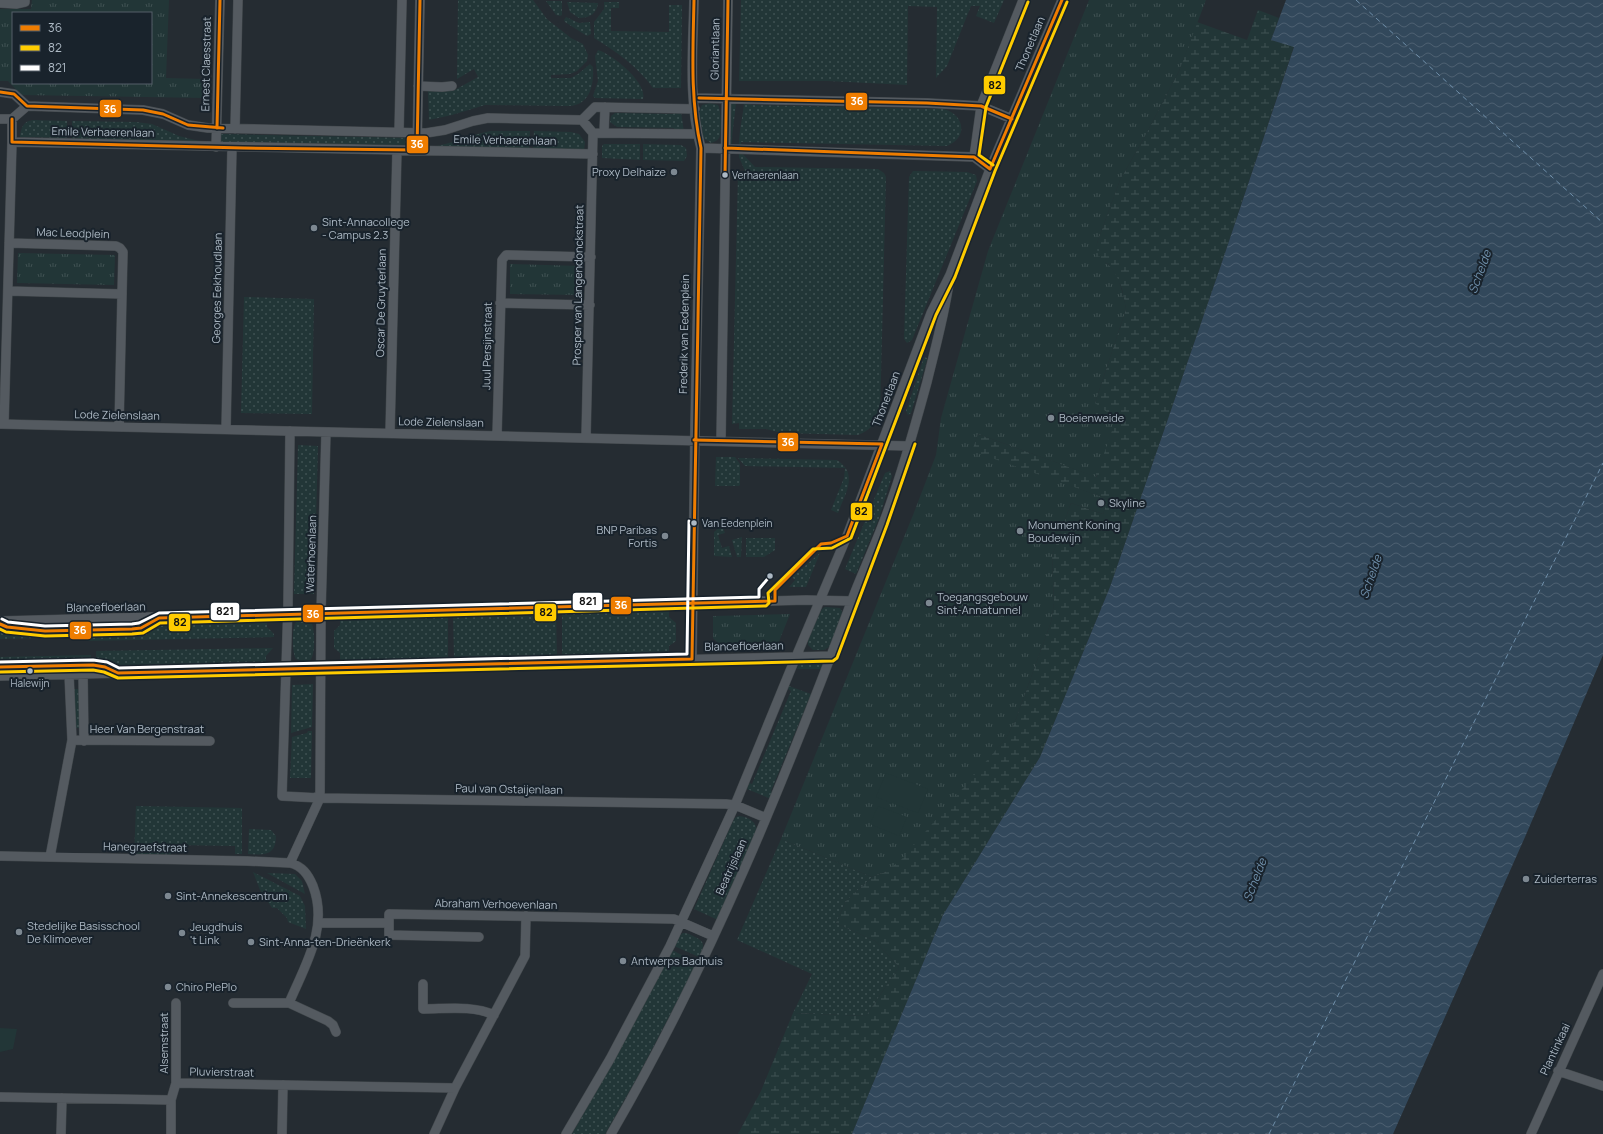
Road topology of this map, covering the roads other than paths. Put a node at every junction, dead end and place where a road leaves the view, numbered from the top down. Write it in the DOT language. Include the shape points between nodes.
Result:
graph roads {
  1 [pos="25,0"];
  2 [pos="220,0"];
  3 [pos="238,0"];
  4 [pos="402,0"];
  5 [pos="420,0"];
  6 [pos="694,0"];
  7 [pos="728,0"];
  8 [pos="1023,0"];
  9 [pos="1062,0"];
  10 [pos="0,3"];
  11 [pos="418,86"];
  12 [pos="452,86"];
  13 [pos="0,92"];
  14 [pos="694,98"];
  15 [pos="726,98"];
  16 [pos="26,106"];
  17 [pos="980,106"];
  18 [pos="605,107"];
  19 [pos="695,109"];
  20 [pos="0,119"];
  21 [pos="12,119"];
  22 [pos="1012,119"];
  23 [pos="582,120"];
  24 [pos="217,128"];
  25 [pos="235,129"];
  26 [pos="400,132"];
  27 [pos="418,132"];
  28 [pos="593,133"];
  29 [pos="604,133"];
  30 [pos="697,134"];
  31 [pos="12,142"];
  32 [pos="216,147"];
  33 [pos="232,147"];
  34 [pos="701,148"];
  35 [pos="725,148"];
  36 [pos="397,150"];
  37 [pos="418,150"];
  38 [pos="593,154"];
  39 [pos="974,157"];
  40 [pos="990,169"];
  41 [pos="9,243"];
  42 [pos="591,256"];
  43 [pos="950,275"];
  44 [pos="8,291"];
  45 [pos="122,294"];
  46 [pos="500,303"];
  47 [pos="590,305"];
  48 [pos="2,424"];
  49 [pos="119,427"];
  50 [pos="226,429"];
  51 [pos="290,431"];
  52 [pos="326,432"];
  53 [pos="390,433"];
  54 [pos="497,435"];
  55 [pos="586,437"];
  56 [pos="694,440"];
  57 [pos="721,440"];
  58 [pos="882,444"];
  59 [pos="909,446"];
  60 [pos="821,600"];
  61 [pos="852,601"];
  62 [pos="692,604"];
  63 [pos="321,612"];
  64 [pos="287,613"];
  65 [pos="0,621"];
  66 [pos="832,656"];
  67 [pos="796,657"];
  68 [pos="692,659"];
  69 [pos="321,667"];
  70 [pos="285,668"];
  71 [pos="69,674"];
  72 [pos="83,674"];
  73 [pos="0,676"];
  74 [pos="72,740"];
  75 [pos="84,740"];
  76 [pos="210,741"];
  77 [pos="282,796"];
  78 [pos="320,798"];
  79 [pos="735,805"];
  80 [pos="766,818"];
  81 [pos="0,856"];
  82 [pos="50,857"];
  83 [pos="290,863"];
  84 [pos="526,916"];
  85 [pos="681,922"];
  86 [pos="319,923"];
  87 [pos="389,923"];
  88 [pos="713,936"];
  89 [pos="479,937"];
  90 [pos="1603,974"];
  91 [pos="423,984"];
  92 [pos="233,1002"];
  93 [pos="289,1003"];
  94 [pos="176,1004"];
  95 [pos="494,1015"];
  96 [pos="336,1032"];
  97 [pos="1558,1071"];
  98 [pos="176,1083"];
  99 [pos="283,1085"];
  100 [pos="1603,1086"];
  101 [pos="455,1088"];
  102 [pos="0,1097"];
  103 [pos="62,1098"];
  104 [pos="171,1100"];
  105 [pos="61,1134"];
  106 [pos="171,1134"];
  107 [pos="282,1134"];
  108 [pos="434,1134"];
  109 [pos="566,1134"];
  110 [pos="611,1134"];
  111 [pos="1531,1134"];
  1 -- 10 [label="street" via="16,4"];
  2 -- 24 [label="street, Ernest Claesstraat"];
  3 -- 25 [label="street"];
  4 -- 26 [label="street"];
  5 -- 11 [label="street"];
  6 -- 14 [label="street, Gloriantlaan"];
  7 -- 15 [label="street, Gloriantlaan"];
  8 -- 17 [label="street, Thonetlaan"];
  9 -- 22 [label="street, Thonetlaan"];
  11 -- 12 [label="street"];
  11 -- 27 [label="street"];
  13 -- 16 [label="street" via="14,94"];
  14 -- 15 [label="street"];
  14 -- 19 [label="street, Frederik van Eedenplein"];
  15 -- 17 [label="street"];
  15 -- 35 [label="street"];
  16 -- 21 [label="street"];
  16 -- 24 [label="street, Emile Verhaerenlaan" via="143,110 188,125"];
  17 -- 22 [label="street"];
  17 -- 39 [label="street, Thonetlaan"];
  18 -- 19 [label="street"];
  18 -- 23 [label="street" via="595,107"];
  18 -- 29 [label="street"];
  19 -- 30 [label="street, Frederik van Eedenplein"];
  20 -- 21 [label="street"];
  21 -- 31 [label="street"];
  22 -- 40 [label="street, Thonetlaan"];
  23 -- 27 [label="street, Emile Verhaerenlaan" via="488,118 445,130"];
  23 -- 28 [label="street"];
  24 -- 25 [label="street, Emile Verhaerenlaan"];
  24 -- 32 [label="street"];
  25 -- 26 [label="street, Emile Verhaerenlaan"];
  26 -- 27 [label="street, Emile Verhaerenlaan"];
  27 -- 37 [label="street"];
  28 -- 29 [label="street"];
  28 -- 38 [label="street, Prosper van Langendonckstraat"];
  29 -- 30 [label="street"];
  30 -- 34 [label="street, Frederik van Eedenplein"];
  31 -- 32 [label="street, Emile Verhaerenlaan"];
  31 -- 41 [label="street"];
  32 -- 33 [label="street, Emile Verhaerenlaan"];
  33 -- 36 [label="street, Emile Verhaerenlaan"];
  33 -- 50 [label="street, Georges Eekhoudlaan"];
  34 -- 35 [label="street"];
  34 -- 56 [label="street, Frederik van Eedenplein"];
  35 -- 39 [label="street"];
  35 -- 57 [label="street"];
  36 -- 37 [label="street, Emile Verhaerenlaan"];
  36 -- 53 [label="street, Oscar De Gruyterlaan"];
  37 -- 38 [label="street, Emile Verhaerenlaan"];
  38 -- 42 [label="street, Prosper van Langendonckstraat"];
  39 -- 40 [label="street"];
  40 -- 43 [label="street, Thonetlaan"];
  41 -- 44 [label="street"];
  41 -- 45 [label="street, Mac Leodplein" via="116,246 123,252"];
  42 -- 46 [label="street, Juul Persijnstraat" via="509,255 503,258"];
  42 -- 47 [label="street, Prosper van Langendonckstraat"];
  43 -- 58 [label="street, Thonetlaan" via="931,313"];
  43 -- 59 [label="street, Thonetlaan" via="944,317"];
  44 -- 45 [label="street"];
  44 -- 48 [label="street"];
  45 -- 49 [label="street"];
  46 -- 47 [label="street"];
  46 -- 54 [label="street, Juul Persijnstraat"];
  47 -- 55 [label="street, Prosper van Langendonckstraat"];
  48 -- 49 [label="street, Lode Zielenslaan"];
  49 -- 50 [label="street, Lode Zielenslaan"];
  50 -- 51 [label="street, Lode Zielenslaan"];
  51 -- 52 [label="street, Lode Zielenslaan"];
  51 -- 64 [label="street, Waterhoenlaan"];
  52 -- 53 [label="street, Lode Zielenslaan"];
  52 -- 63 [label="street, Waterhoenlaan"];
  53 -- 54 [label="street, Lode Zielenslaan"];
  54 -- 55 [label="street, Lode Zielenslaan"];
  55 -- 56 [label="street, Lode Zielenslaan"];
  56 -- 57 [label="street, Lode Zielenslaan"];
  56 -- 62 [label="street, Frederik van Eedenplein"];
  57 -- 58 [label="street, Lode Zielenslaan"];
  58 -- 59 [label="street, Lode Zielenslaan"];
  58 -- 60 [label="street, Thonetlaan"];
  59 -- 61 [label="street, Thonetlaan" via="891,503"];
  60 -- 61 [label="street, Blancefloerlaan"];
  60 -- 62 [label="street, Blancefloerlaan"];
  60 -- 67 [label="street, Beatrijslaan"];
  61 -- 66 [label="street, Beatrijslaan"];
  62 -- 63 [label="street, Blancefloerlaan"];
  62 -- 68 [label="street, Blancefloerlaan"];
  63 -- 64 [label="street, Blancefloerlaan"];
  63 -- 69 [label="street, Waterhoenlaan"];
  64 -- 65 [label="street, Blancefloerlaan"];
  64 -- 70 [label="street, Waterhoenlaan"];
  66 -- 67 [label="street, Blancefloerlaan"];
  66 -- 80 [label="street, Beatrijslaan"];
  67 -- 68 [label="street, Blancefloerlaan"];
  67 -- 79 [label="street, Beatrijslaan"];
  68 -- 69 [label="street, Blancefloerlaan"];
  69 -- 70 [label="street, Blancefloerlaan"];
  69 -- 78 [label="street, Waterhoenlaan"];
  70 -- 72 [label="street, Blancefloerlaan"];
  70 -- 77 [label="street, Waterhoenlaan"];
  71 -- 72 [label="street, Blancefloerlaan"];
  71 -- 73 [label="street, Blancefloerlaan"];
  71 -- 74 [label="street"];
  72 -- 75 [label="street, Heer Van Bergenstraat"];
  74 -- 75 [label="street, Heer Van Bergenstraat"];
  74 -- 82 [label="street"];
  75 -- 76 [label="street, Heer Van Bergenstraat"];
  77 -- 78 [label="street, Paul van Ostaijenlaan"];
  78 -- 79 [label="street, Paul van Ostaijenlaan"];
  78 -- 83 [label="street"];
  79 -- 80 [label="street"];
  79 -- 85 [label="street, Beatrijslaan"];
  80 -- 88 [label="street, Beatrijslaan"];
  81 -- 82 [label="street, Hanegraefstraat"];
  82 -- 83 [label="street, Hanegraefstraat"];
  83 -- 86 [label="street" via="306,872 311,882"];
  84 -- 85 [label="street, Abraham Verhoevenlaan" via="674,919"];
  84 -- 87 [label="street, Abraham Verhoevenlaan" via="390,914"];
  84 -- 95 [label="street" via="525,956"];
  85 -- 88 [label="street"];
  85 -- 109 [label="street, Beatrijslaan" via="610,1059"];
  86 -- 87 [label="street"];
  86 -- 93 [label="street" via="312,948"];
  87 -- 89 [label="street" via="389,935"];
  88 -- 110 [label="street, Beatrijslaan" via="644,1077"];
  90 -- 97 [label="street, Plantinkaai"];
  91 -- 95 [label="street" via="423,1009 476,1009"];
  92 -- 93 [label="street"];
  93 -- 96 [label="street" via="328,1021"];
  94 -- 98 [label="street, Alsemstraat"];
  95 -- 101 [label="street"];
  97 -- 100 [label="street"];
  97 -- 111 [label="street, Plantinkaai"];
  98 -- 99 [label="street, Pluvierstraat"];
  98 -- 104 [label="street, Pluvierstraat"];
  99 -- 101 [label="street, Pluvierstraat"];
  99 -- 107 [label="street"];
  101 -- 108 [label="street"];
  102 -- 103 [label="street"];
  103 -- 104 [label="street"];
  103 -- 105 [label="street"];
  104 -- 106 [label="street"];
}
